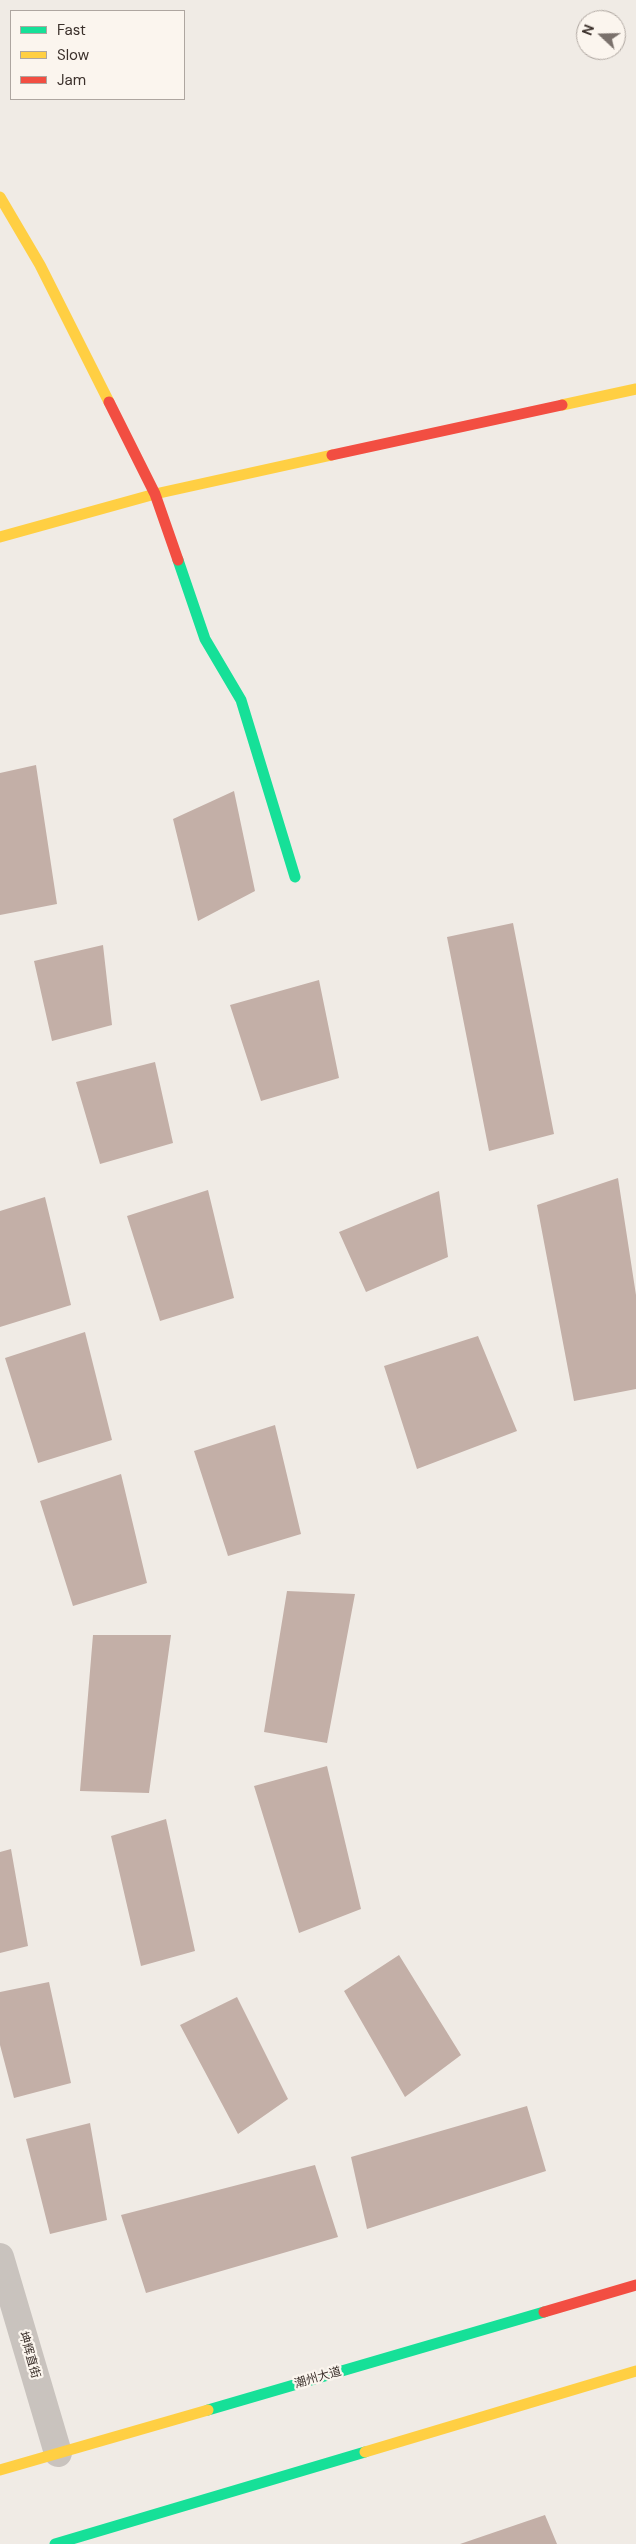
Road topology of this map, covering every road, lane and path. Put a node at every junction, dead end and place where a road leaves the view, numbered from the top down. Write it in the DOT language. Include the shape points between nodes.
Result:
graph roads {
  1 [pos="0,197"];
  2 [pos="636,389"];
  3 [pos="155,494"];
  4 [pos="0,537"];
  5 [pos="295,877"];
  6 [pos="0,2257"];
  7 [pos="636,2285"];
  8 [pos="636,2371"];
  9 [pos="58,2453"];
  10 [pos="0,2470"];
  11 [pos="55,2544"];
  1 -- 3 [label="main road" via="40,265"];
  2 -- 3 [label="main road"];
  3 -- 4 [label="main road"];
  3 -- 5 [label="main road" via="205,639 241,700"];
  6 -- 9 [label="street, 坤辉直街"];
  7 -- 9 [label="main road, 潮州大道"];
  8 -- 11 [label="main road"];
  9 -- 10 [label="main road, 潮州大道"];
}
